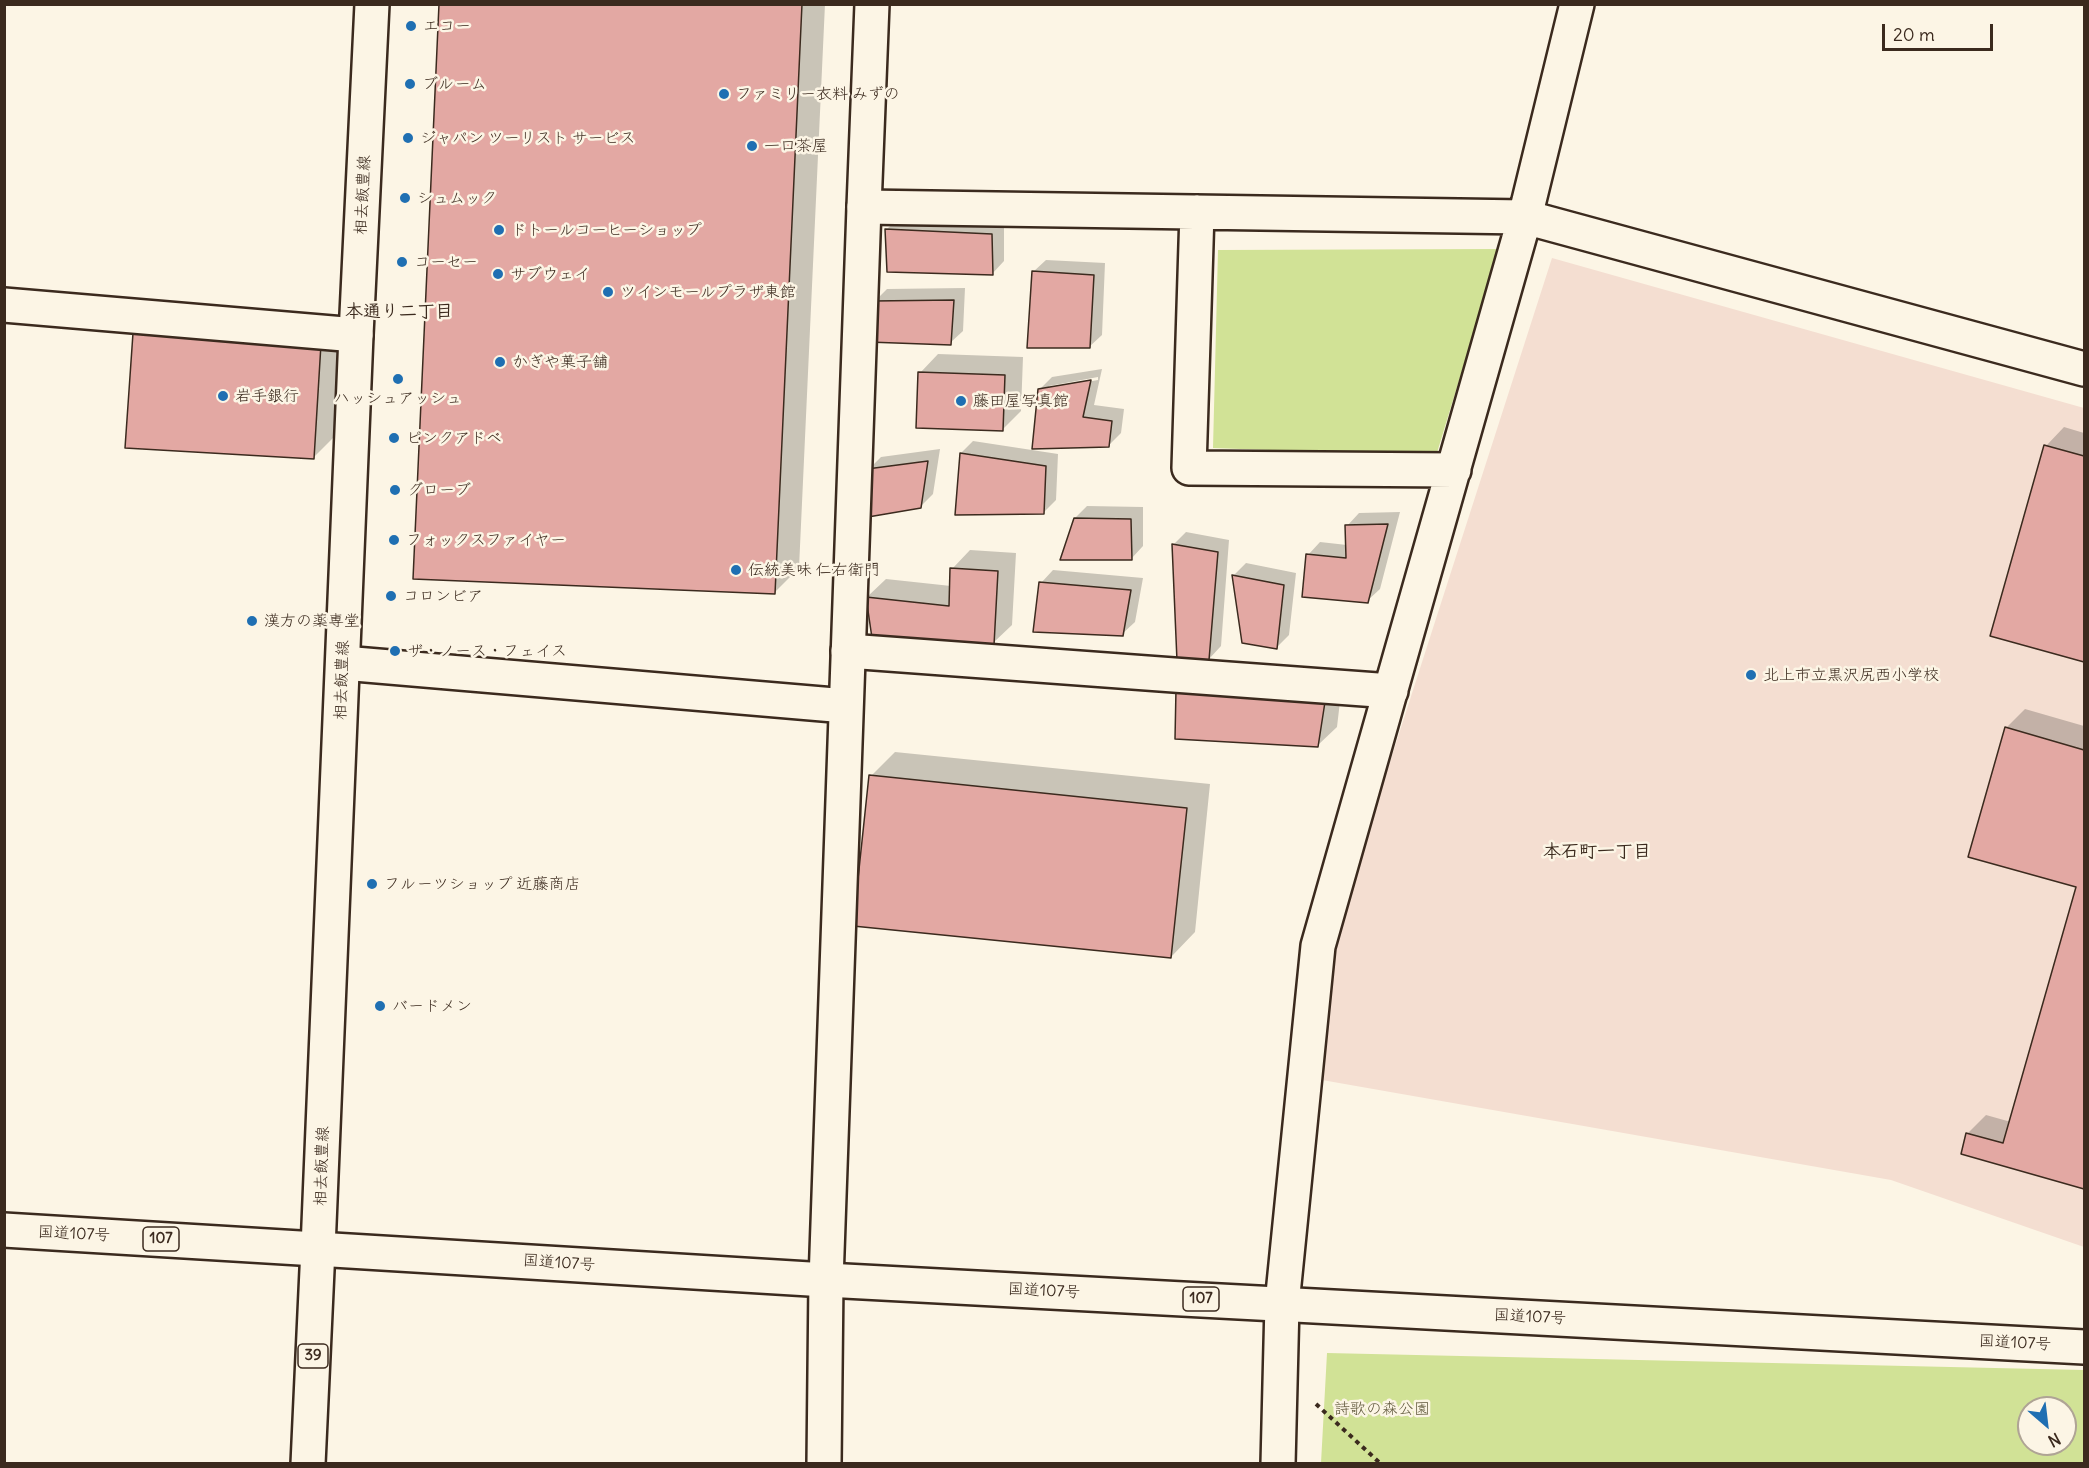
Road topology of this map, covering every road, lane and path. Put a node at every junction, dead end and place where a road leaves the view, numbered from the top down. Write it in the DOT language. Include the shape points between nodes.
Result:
graph roads {
  1 [pos="372,4"];
  2 [pos="872,4"];
  3 [pos="1577,4"];
  4 [pos="864,207"];
  5 [pos="1197,212"];
  6 [pos="1525,217"];
  7 [pos="4,304"];
  8 [pos="356,336"];
  9 [pos="2085,369"];
  10 [pos="1454,470"];
  11 [pos="848,651"];
  12 [pos="343,663"];
  13 [pos="1390,691"];
  14 [pos="846,706"];
  15 [pos="4,1230"];
  16 [pos="318,1248"];
  17 [pos="826,1280"];
  18 [pos="1282,1304"];
  19 [pos="2085,1347"];
  20 [pos="1281,1371"];
  21 [pos="308,1464"];
  22 [pos="824,1464"];
  23 [pos="1278,1464"];
  24 [pos="1382,1464"];
  1 -- 8 [label="main road, 相去飯豊線"];
  2 -- 4 [label="main road"];
  3 -- 6 [label="main road"];
  4 -- 5 [label="main road"];
  4 -- 11 [label="main road"];
  5 -- 6 [label="main road"];
  5 -- 10 [label="main road" via="1188,468"];
  6 -- 9 [label="main road"];
  6 -- 10 [label="main road"];
  7 -- 8 [label="main road"];
  8 -- 12 [label="main road, 相去飯豊線"];
  10 -- 13 [label="main road"];
  11 -- 13 [label="main road"];
  11 -- 14 [label="main road"];
  12 -- 14 [label="main road"];
  12 -- 16 [label="main road, 相去飯豊線"];
  13 -- 18 [label="main road" via="1318,946"];
  14 -- 17 [label="main road"];
  15 -- 16 [label="main road, 国道107号 / 107"];
  16 -- 17 [label="main road, 国道107号 / 107"];
  16 -- 21 [label="main road, 39"];
  17 -- 18 [label="main road, 国道107号 / 107"];
  17 -- 22 [label="main road"];
  18 -- 19 [label="main road, 国道107号 / 107"];
  18 -- 20 [label="main road"];
  20 -- 23 [label="main road"];
  20 -- 24 [label="path"];
}
